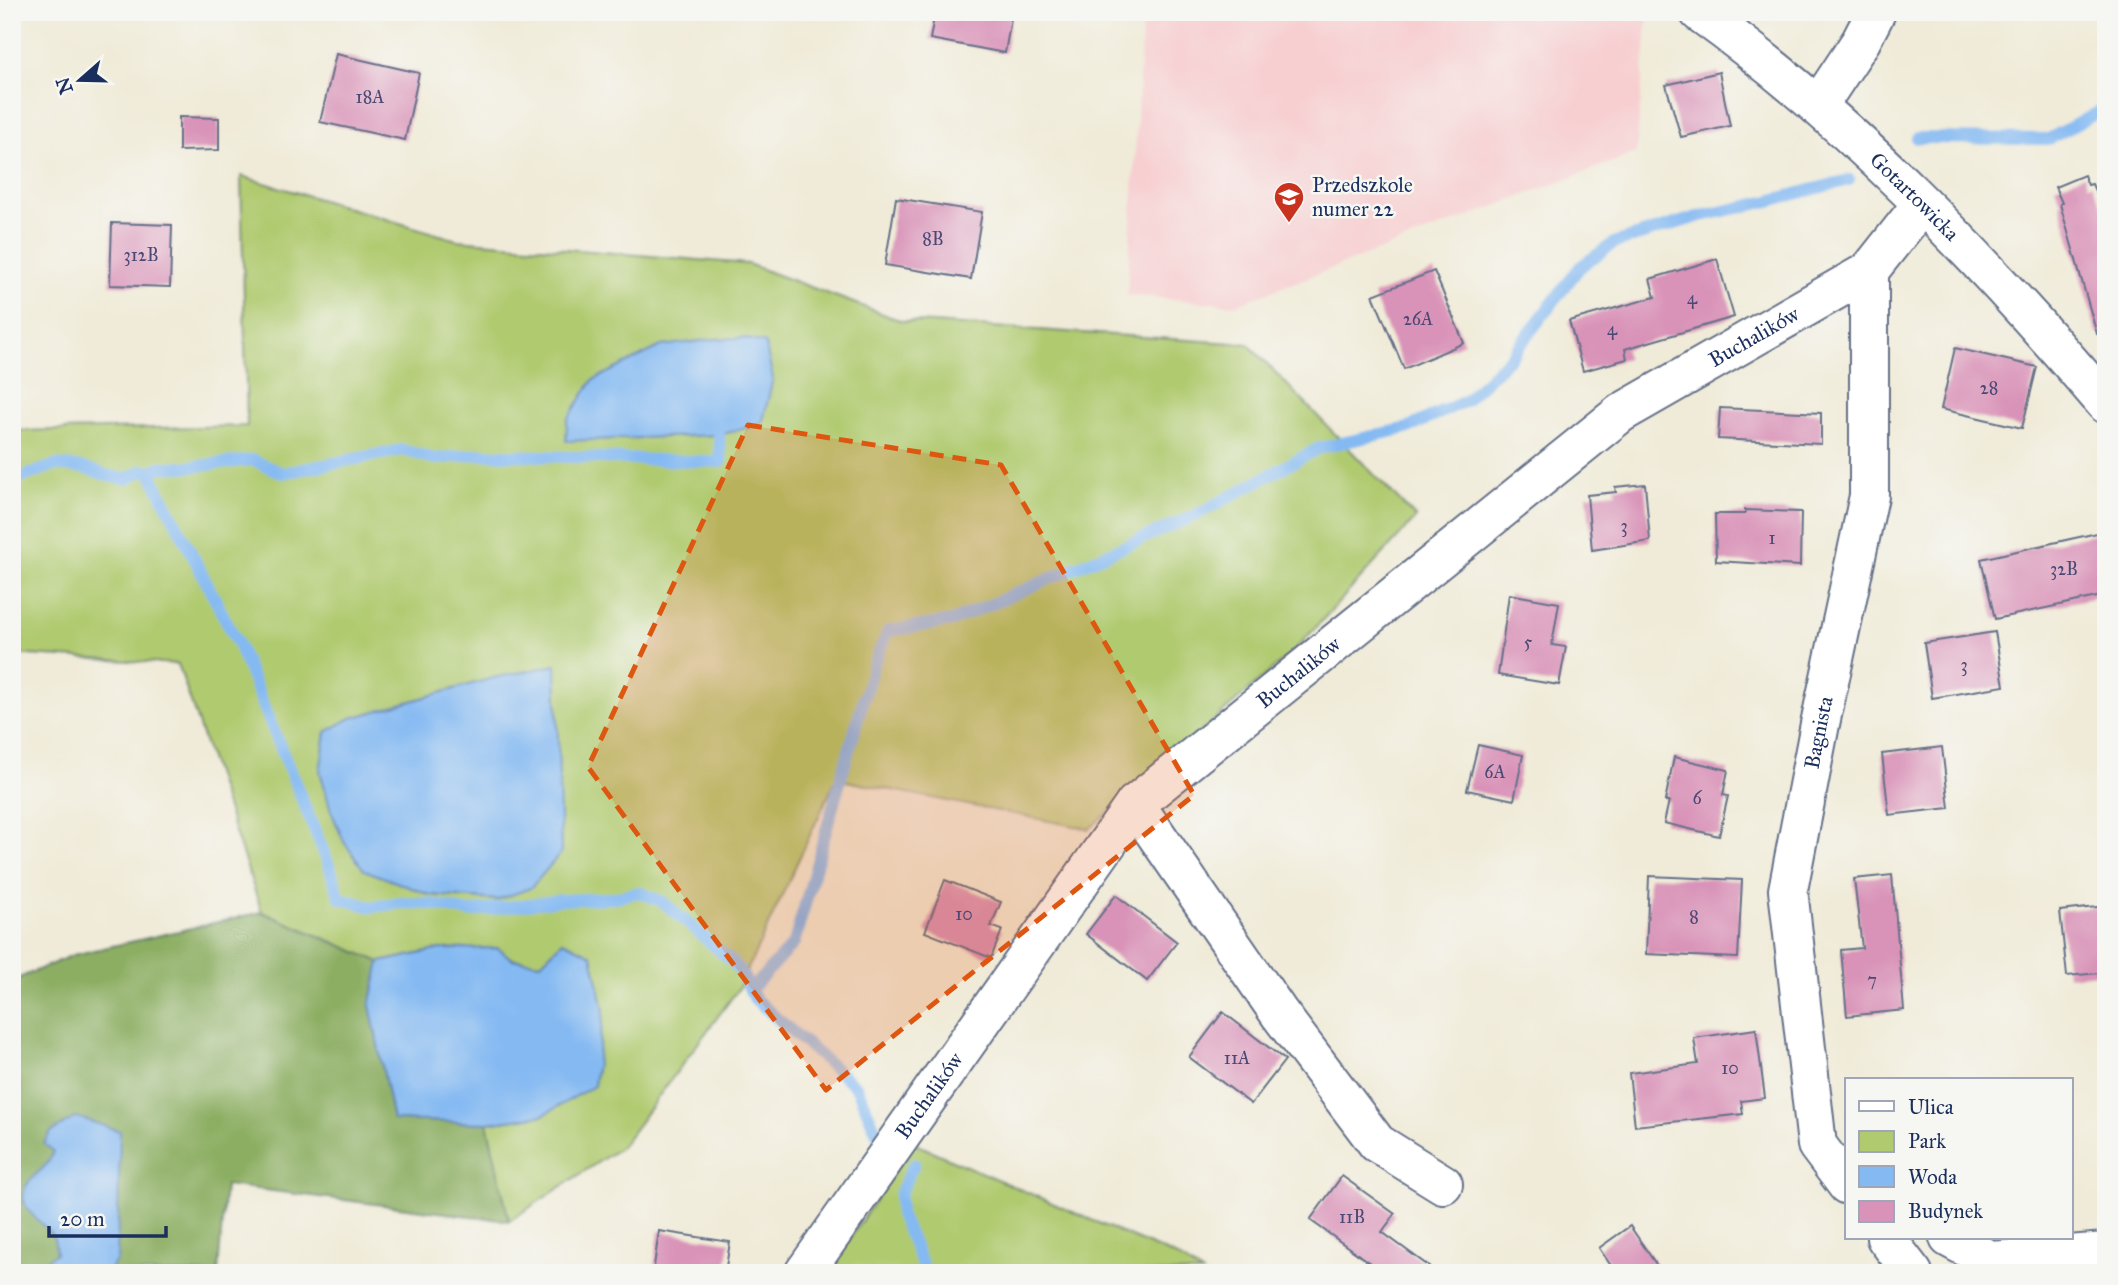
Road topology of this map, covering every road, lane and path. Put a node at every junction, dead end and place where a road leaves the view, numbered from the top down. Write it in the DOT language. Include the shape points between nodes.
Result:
graph roads {
  1 [pos="1699,12"];
  2 [pos="1876,12"];
  3 [pos="1818,106"];
  4 [pos="1922,204"];
  5 [pos="1869,271"];
  6 [pos="2106,404"];
  7 [pos="1135,804"];
  8 [pos="1845,1182"];
  9 [pos="1443,1184"];
  10 [pos="1888,1240"];
  11 [pos="1953,1240"];
  12 [pos="2106,1252"];
  13 [pos="804,1273"];
  14 [pos="1913,1273"];
  1 -- 3 [label="street, Gotartowicka"];
  2 -- 3 [label="street"];
  3 -- 4 [label="street, Gotartowicka"];
  4 -- 5 [label="street, Buchalików"];
  4 -- 6 [label="street, Gotartowicka"];
  5 -- 7 [label="street, Buchalików" via="1621,413"];
  5 -- 8 [label="street, Bagnista" via="1869,496 1788,890 1817,1145"];
  7 -- 9 [label="street" via="1279,1013 1377,1143"];
  7 -- 13 [label="street, Buchalików"];
  10 -- 14 [label="street"];
  11 -- 12 [label="street" via="1992,1261"];
}
